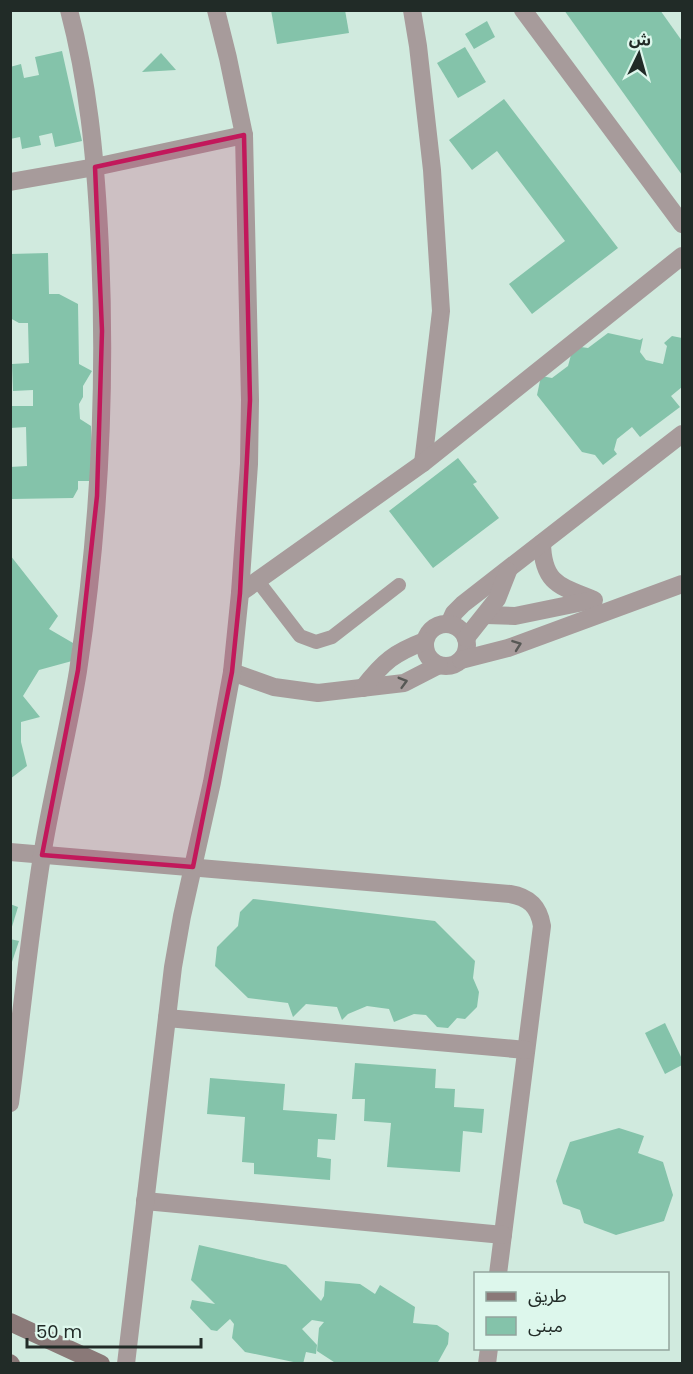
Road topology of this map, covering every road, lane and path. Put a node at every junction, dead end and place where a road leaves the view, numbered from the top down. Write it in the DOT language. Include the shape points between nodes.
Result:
graph roads {
  1 [pos="69,10"];
  2 [pos="216,10"];
  3 [pos="412,10"];
  4 [pos="523,10"];
  5 [pos="244,135"];
  6 [pos="95,167"];
  7 [pos="10,182"];
  8 [pos="682,224"];
  9 [pos="682,256"];
  10 [pos="682,434"];
  11 [pos="423,463"];
  12 [pos="542,543"];
  13 [pos="508,571"];
  14 [pos="257,580"];
  15 [pos="682,584"];
  16 [pos="399,585"];
  17 [pos="240,593"];
  18 [pos="593,600"];
  19 [pos="615,608"];
  20 [pos="486,615"];
  21 [pos="449,624"];
  22 [pos="466,638"];
  23 [pos="425,641"];
  24 [pos="461,660"];
  25 [pos="439,665"];
  26 [pos="232,672"];
  27 [pos="363,688"];
  28 [pos="10,852"];
  29 [pos="42,855"];
  30 [pos="193,867"];
  31 [pos="167,1018"];
  32 [pos="526,1050"];
  33 [pos="10,1102"];
  34 [pos="145,1201"];
  35 [pos="503,1235"];
  36 [pos="498,1272"];
  37 [pos="10,1322"];
  38 [pos="101,1364"];
  39 [pos="126,1364"];
  1 -- 6 [label="street" via="84,80"];
  2 -- 5 [label="street"];
  3 -- 11 [label="street" via="432,170 441,311"];
  4 -- 8 [label="street"];
  5 -- 6 [label="street"];
  5 -- 17 [label="street" via="250,400"];
  6 -- 7 [label="street"];
  6 -- 29 [label="street" via="102,331 97,496 78,670"];
  9 -- 11 [label="street"];
  10 -- 12 [label="street"];
  11 -- 14 [label="street"];
  12 -- 13 [label="street"];
  12 -- 18 [label="street" via="547,573 556,583"];
  13 -- 20 [label="street" via="501,593"];
  13 -- 21 [label="street" via="458,608"];
  14 -- 16 [label="lane" via="300,636 316,642 332,637"];
  14 -- 17 [label="street"];
  15 -- 19 [label="street"];
  17 -- 26 [label="street"];
  18 -- 19 [label="street"];
  18 -- 20 [label="street" via="515,616"];
  24 -- 19 [label="street, one-way" via="508,648"];
  20 -- 22 [label="street"];
  21 -- 22 [label="street"];
  21 -- 23 [label="street" via="434,628"];
  22 -- 24 [label="street"];
  23 -- 25 [label="street" via="428,656"];
  23 -- 27 [label="street" via="389,658"];
  24 -- 25 [label="street"];
  27 -- 25 [label="street, one-way" via="404,683"];
  26 -- 27 [label="street" via="296,691"];
  26 -- 30 [label="street"];
  28 -- 29 [label="street"];
  29 -- 30 [label="street"];
  29 -- 33 [label="street"];
  30 -- 31 [label="street"];
  30 -- 32 [label="street" via="520,895 529,900 542,926"];
  31 -- 32 [label="street"];
  31 -- 34 [label="street"];
  32 -- 35 [label="street"];
  34 -- 35 [label="street"];
  34 -- 39 [label="street"];
  35 -- 36 [label="street"];
  37 -- 38 [label="street"];
}
